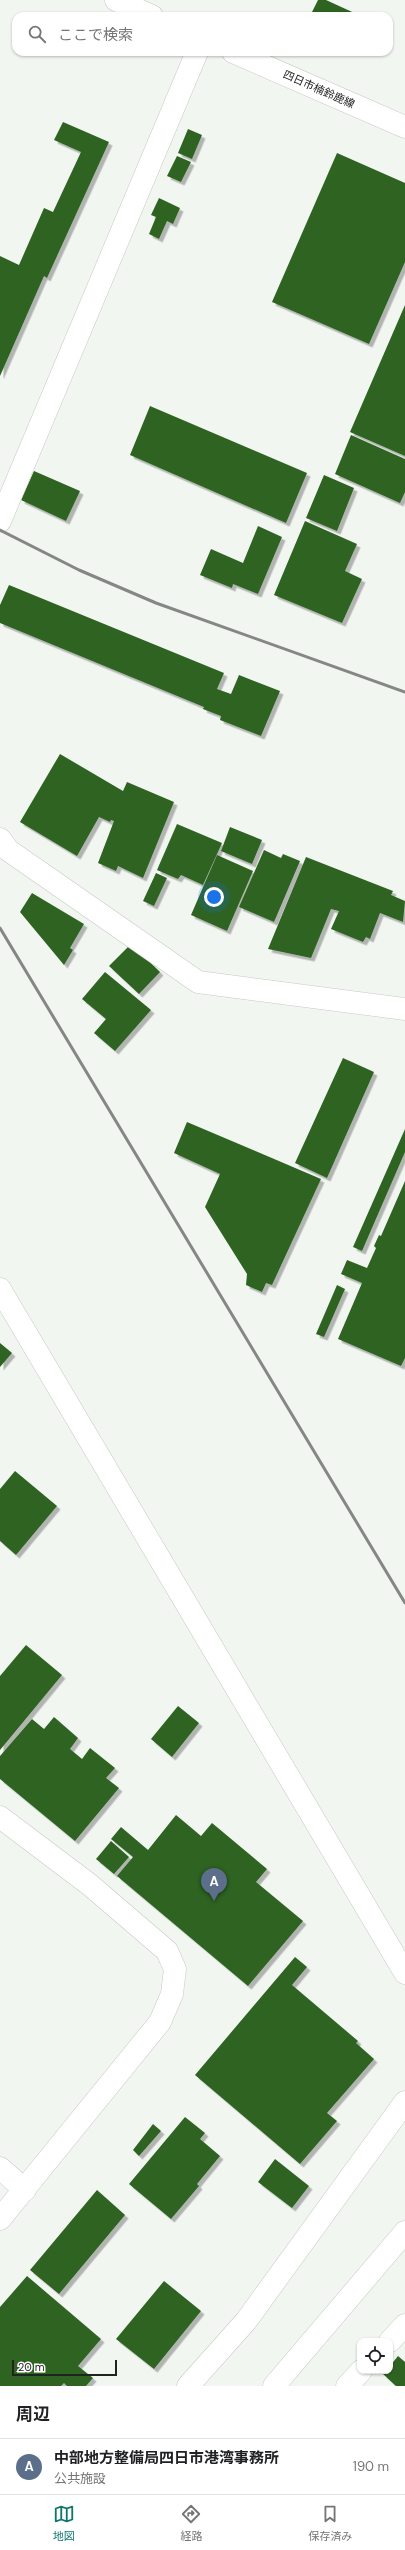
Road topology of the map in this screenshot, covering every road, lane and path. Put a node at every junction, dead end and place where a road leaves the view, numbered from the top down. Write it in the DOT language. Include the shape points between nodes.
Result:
graph roads {
  1 [pos="116,0"];
  2 [pos="143,12"];
  3 [pos="195,56"];
  4 [pos="242,56"];
  5 [pos="405,127"];
  6 [pos="0,521"];
  7 [pos="0,839"];
  8 [pos="405,1009"];
  9 [pos="0,1289"];
  10 [pos="0,1817"];
  11 [pos="405,1973"];
  12 [pos="405,2102"];
  13 [pos="0,2168"];
  14 [pos="25,2190"];
  15 [pos="0,2219"];
  16 [pos="405,2232"];
  17 [pos="405,2325"];
  18 [pos="393,2338"];
  19 [pos="359,2374"];
  20 [pos="188,2386"];
  21 [pos="274,2386"];
  22 [pos="347,2386"];
  1 -- 2 [label="street"];
  3 -- 6 [label="street"];
  4 -- 5 [label="street, 四日市楠鈴鹿線"];
  7 -- 8 [label="street" via="8,850 198,982"];
  9 -- 11 [label="street"];
  10 -- 14 [label="street" via="90,1885 167,1951 175,1969 172,1994 160,2022"];
  12 -- 20 [label="street" via="246,2320"];
  13 -- 14 [label="street"];
  14 -- 15 [label="street"];
  16 -- 21 [label="street"];
  17 -- 18 [label="street"];
  19 -- 22 [label="street"];
}
